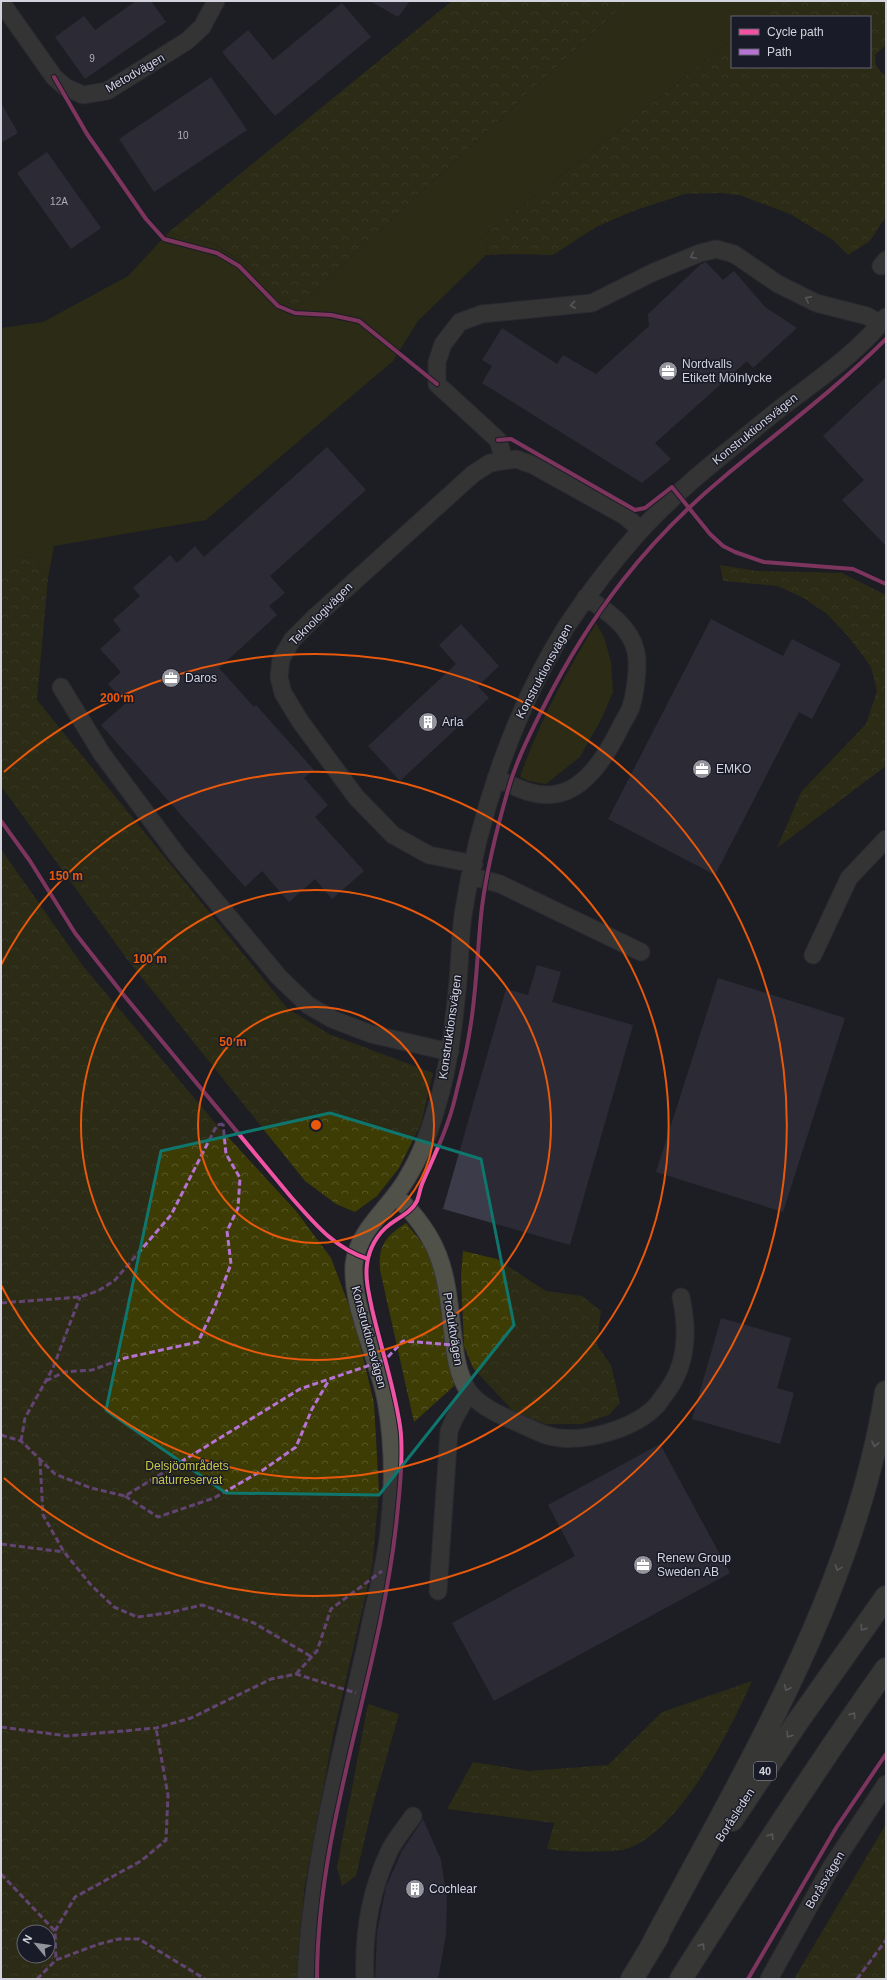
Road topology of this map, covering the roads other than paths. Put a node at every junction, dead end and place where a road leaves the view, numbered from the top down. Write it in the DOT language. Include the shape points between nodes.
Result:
graph roads {
  1 [pos="216,1"];
  2 [pos="1,2"];
  3 [pos="883,321"];
  4 [pos="504,460"];
  5 [pos="641,530"];
  6 [pos="586,597"];
  7 [pos="61,687"];
  8 [pos="496,778"];
  9 [pos="886,839"];
  10 [pos="472,870"];
  11 [pos="641,952"];
  12 [pos="813,955"];
  13 [pos="450,1052"];
  14 [pos="396,1196"];
  15 [pos="681,1297"];
  16 [pos="469,1392"];
  17 [pos="886,1392"];
  18 [pos="438,1591"];
  19 [pos="886,1597"];
  20 [pos="886,1669"];
  21 [pos="886,1784"];
  22 [pos="413,1816"];
  23 [pos="650,1949"];
  24 [pos="306,1979"];
  25 [pos="366,1979"];
  26 [pos="632,1979"];
  27 [pos="681,1979"];
  28 [pos="769,1979"];
  1 -- 2 [label="street, Metodvägen" via="202,27 187,42 107,91 83,95 65,87 54,77"];
  3 -- 4 [label="street, one-way" via="816,303 778,284 734,254 716,250 700,253 654,272 592,303 482,314 460,322 443,344 437,362 437,384 498,440"];
  3 -- 5 [label="street, Konstruktionsvägen" via="842,360 717,460"];
  4 -- 5 [label="street, Teknologivägen" via="516,459 533,465 625,516"];
  4 -- 10 [label="street, Teknologivägen" via="490,463 473,474 316,616 292,640 281,659 279,677 283,693 300,721 356,797 393,835 429,855"];
  5 -- 6 [label="street, Konstruktionsvägen"];
  6 -- 8 [label="street, Konstruktionsvägen" via="532,689"];
  6 -- 8 [label="street" via="627,630 636,652 631,707 599,765 579,784 557,794 537,795"];
  7 -- 13 [label="street" via="102,754 178,856 279,977 308,1005 332,1019 372,1034"];
  8 -- 10 [label="street, Konstruktionsvägen"];
  9 -- 12 [label="street" via="850,878"];
  10 -- 11 [label="street, Teknologivägen"];
  10 -- 13 [label="street, Konstruktionsvägen" via="463,917"];
  13 -- 14 [label="street, Konstruktionsvägen" via="429,1129"];
  14 -- 16 [label="street, Produktvägen" via="421,1223 440,1257 457,1364"];
  14 -- 24 [label="street, Konstruktionsvägen" via="362,1239 354,1268 355,1289 385,1397 393,1472 388,1542 321,1844 310,1910"];
  15 -- 16 [label="street, Produktvägen" via="686,1320 686,1342 681,1362 670,1386 656,1405 639,1419 592,1437 559,1438 505,1418"];
  16 -- 18 [label="street" via="449,1431"];
  17 -- 23 [label="highway, one-way" via="869,1471 846,1548 818,1622 780,1704"];
  19 -- 23 [label="highway, Boråsleden / 40, one-way" via="796,1724"];
  27 -- 20 [label="highway, one-way" via="757,1857 830,1747"];
  21 -- 28 [label="street, Boråsvägen" via="830,1869"];
  22 -- 25 [label="street" via="388,1852 376,1882 368,1917 364,1953"];
  23 -- 26 [label="highway, Boråsleden / 40"];
}
